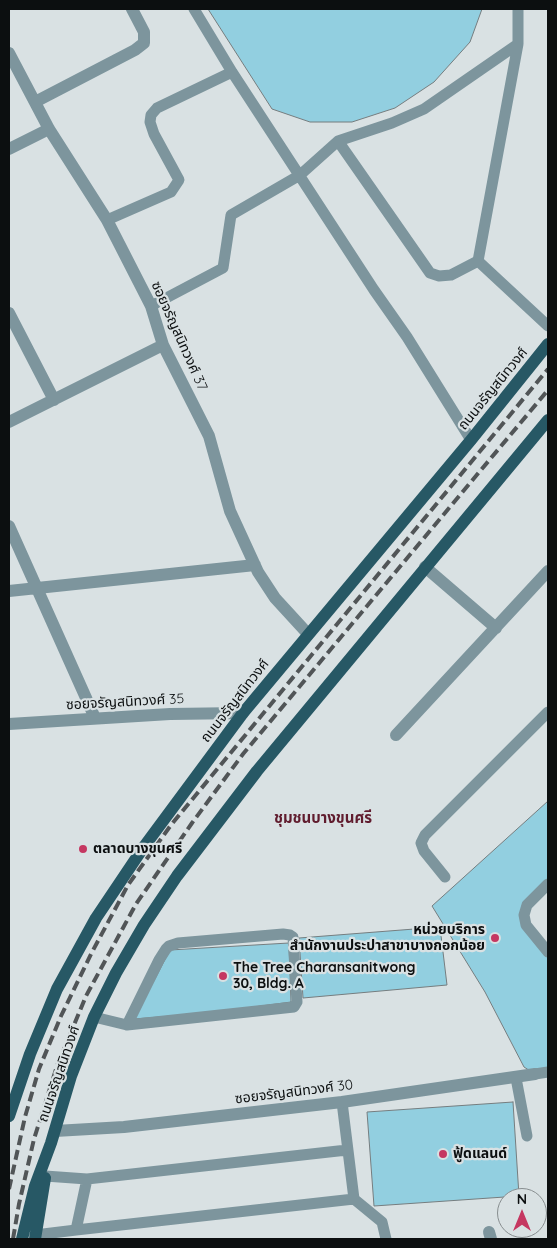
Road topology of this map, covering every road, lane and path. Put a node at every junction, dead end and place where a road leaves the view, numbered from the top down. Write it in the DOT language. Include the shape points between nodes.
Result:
graph roads {
  1 [pos="132,9"];
  2 [pos="194,9"];
  3 [pos="518,9"];
  4 [pos="518,44"];
  5 [pos="10,59"];
  6 [pos="232,72"];
  7 [pos="35,102"];
  8 [pos="49,129"];
  9 [pos="338,141"];
  10 [pos="9,149"];
  11 [pos="300,175"];
  12 [pos="107,220"];
  13 [pos="478,261"];
  14 [pos="151,306"];
  15 [pos="9,313"];
  16 [pos="548,326"];
  17 [pos="163,344"];
  18 [pos="548,344"];
  19 [pos="54,400"];
  20 [pos="548,420"];
  21 [pos="9,422"];
  22 [pos="471,440"];
  23 [pos="9,526"];
  24 [pos="254,565"];
  25 [pos="425,567"];
  26 [pos="548,571"];
  27 [pos="35,588"];
  28 [pos="9,591"];
  29 [pos="496,628"];
  30 [pos="308,634"];
  31 [pos="548,712"];
  32 [pos="243,714"];
  33 [pos="95,718"];
  34 [pos="9,724"];
  35 [pos="396,735"];
  36 [pos="445,877"];
  37 [pos="548,884"];
  38 [pos="548,952"];
  39 [pos="94,1017"];
  40 [pos="127,1025"];
  41 [pos="548,1072"];
  42 [pos="535,1074"];
  43 [pos="516,1078"];
  44 [pos="342,1102"];
  45 [pos="9,1116"];
  46 [pos="527,1136"];
  47 [pos="54,1137"];
  48 [pos="347,1150"];
  49 [pos="45,1176"];
  50 [pos="87,1179"];
  51 [pos="354,1199"];
  52 [pos="76,1230"];
  53 [pos="35,1237"];
  54 [pos="22,1239"];
  55 [pos="386,1239"];
  1 -- 7 [label="street" via="144,32 144,43"];
  2 -- 6 [label="lane"];
  3 -- 4 [label="lane"];
  4 -- 9 [label="lane" via="424,109"];
  4 -- 13 [label="lane"];
  5 -- 7 [label="street, ซอยจรัญสนิทวงศ์ 37"];
  6 -- 11 [label="lane"];
  6 -- 12 [label="lane" via="157,108 151,115 154,134 179,180 171,192"];
  7 -- 8 [label="street, ซอยจรัญสนิทวงศ์ 37"];
  8 -- 10 [label="street"];
  8 -- 12 [label="street, ซอยจรัญสนิทวงศ์ 37"];
  9 -- 11 [label="lane"];
  9 -- 13 [label="lane" via="430,273 451,275"];
  11 -- 14 [label="lane" via="231,215 223,268"];
  11 -- 22 [label="lane"];
  12 -- 14 [label="street, ซอยจรัญสนิทวงศ์ 37"];
  13 -- 16 [label="lane"];
  14 -- 17 [label="street, ซอยจรัญสนิทวงศ์ 37"];
  15 -- 19 [label="street"];
  17 -- 19 [label="street"];
  17 -- 24 [label="street, ซอยจรัญสนิทวงศ์ 37" via="209,436 230,511"];
  18 -- 22 [label="main road, ถนนจรัญสนิทวงศ์"];
  19 -- 21 [label="street"];
  20 -- 25 [label="main road, ถนนจรัญสนิทวงศ์"];
  22 -- 30 [label="main road, ถนนจรัญสนิทวงศ์"];
  23 -- 27 [label="street"];
  24 -- 27 [label="street"];
  24 -- 30 [label="street, ซอยจรัญสนิทวงศ์ 37" via="275,598"];
  25 -- 29 [label="street"];
  25 -- 39 [label="main road, ถนนจรัญสนิทวงศ์" via="251,779 177,876 144,925"];
  26 -- 29 [label="street"];
  27 -- 28 [label="street"];
  27 -- 33 [label="street"];
  29 -- 35 [label="street"];
  30 -- 32 [label="main road, ถนนจรัญสนิทวงศ์"];
  31 -- 36 [label="lane" via="425,835 424,851"];
  32 -- 33 [label="street, ซอยจรัญสนิทวงศ์ 35"];
  32 -- 45 [label="main road, ถนนจรัญสนิทวงศ์" via="143,848 96,918 57,989"];
  33 -- 34 [label="street, ซอยจรัญสนิทวงศ์ 35"];
  37 -- 38 [label="lane" via="528,905 524,915 526,925"];
  39 -- 40 [label="lane"];
  39 -- 47 [label="main road, ถนนจรัญสนิทวงศ์" via="71,1076"];
  40 -- 40 [label="lane" via="294,1007 297,1002 293,937 283,934 169,946"];
  41 -- 42 [label="lane"];
  42 -- 43 [label="street, ซอยจรัญสนิทวงศ์ 30"];
  43 -- 44 [label="street, ซอยจรัญสนิทวงศ์ 30"];
  43 -- 46 [label="lane"];
  44 -- 47 [label="street, ซอยจรัญสนิทวงศ์ 30"];
  44 -- 48 [label="lane"];
  47 -- 49 [label="main road, ถนนจรัญสนิทวงศ์"];
  47 -- 54 [label="main road, ถนนจรัญสนิทวงศ์" via="35,1186"];
  48 -- 50 [label="lane"];
  48 -- 51 [label="lane"];
  49 -- 50 [label="lane"];
  49 -- 53 [label="main road, ถนนจรัญสนิทวงศ์"];
  50 -- 52 [label="lane"];
  51 -- 52 [label="lane"];
  51 -- 55 [label="lane" via="382,1222"];
  52 -- 53 [label="lane"];
}
